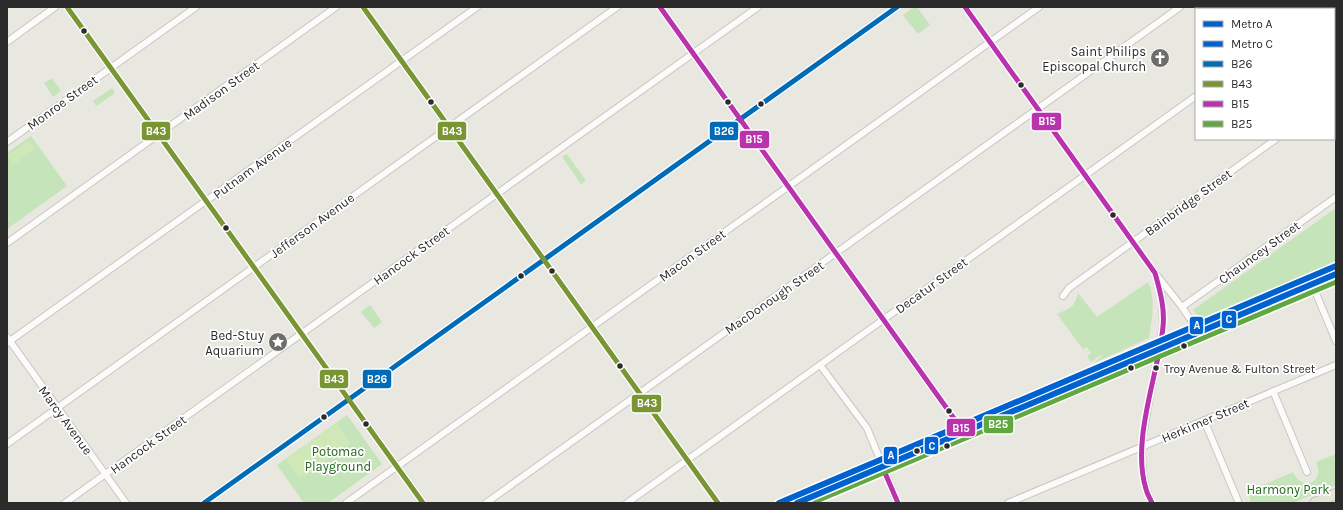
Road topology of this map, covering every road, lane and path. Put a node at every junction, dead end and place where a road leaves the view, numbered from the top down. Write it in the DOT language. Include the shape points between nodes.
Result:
graph roads {
  1 [pos="55,7"];
  2 [pos="67,7"];
  3 [pos="196,7"];
  4 [pos="336,7"];
  5 [pos="363,7"];
  6 [pos="477,7"];
  7 [pos="617,7"];
  8 [pos="660,7"];
  9 [pos="758,7"];
  10 [pos="897,7"];
  11 [pos="965,7"];
  12 [pos="1039,7"];
  13 [pos="1180,7"];
  14 [pos="7,42"];
  15 [pos="990,42"];
  16 [pos="693,54"];
  17 [pos="402,61"];
  18 [pos="111,68"];
  19 [pos="1195,97"];
  20 [pos="1038,109"];
  21 [pos="740,120"];
  22 [pos="449,127"];
  23 [pos="158,134"];
  24 [pos="1275,140"];
  25 [pos="7,142"];
  26 [pos="1085,175"];
  27 [pos="788,186"];
  28 [pos="497,194"];
  29 [pos="1336,197"];
  30 [pos="206,201"];
  31 [pos="1133,242"];
  32 [pos="7,243"];
  33 [pos="836,253"];
  34 [pos="544,260"];
  35 [pos="254,267"];
  36 [pos="1155,273"];
  37 [pos="1336,274"];
  38 [pos="1312,284"];
  39 [pos="1064,296"];
  40 [pos="1182,307"];
  41 [pos="882,320"];
  42 [pos="592,327"];
  43 [pos="1199,332"];
  44 [pos="301,334"];
  45 [pos="8,340"];
  46 [pos="1336,341"];
  47 [pos="1159,349"];
  48 [pos="820,365"];
  49 [pos="1336,365"];
  50 [pos="1273,391"];
  51 [pos="639,393"];
  52 [pos="348,400"];
  53 [pos="58,408"];
  54 [pos="1204,420"];
  55 [pos="963,431"];
  56 [pos="7,444"];
  57 [pos="1142,447"];
  58 [pos="687,460"];
  59 [pos="882,466"];
  60 [pos="396,467"];
  61 [pos="1307,472"];
  62 [pos="105,474"];
  63 [pos="1336,494"];
  64 [pos="1238,501"];
  65 [pos="65,503"];
  66 [pos="126,503"];
  67 [pos="204,503"];
  68 [pos="346,503"];
  69 [pos="423,503"];
  70 [pos="486,503"];
  71 [pos="627,503"];
  72 [pos="718,503"];
  73 [pos="794,503"];
  74 [pos="898,503"];
  75 [pos="1008,503"];
  76 [pos="1152,503"];
  77 [pos="1316,503"];
  1 -- 14 [label="street"];
  2 -- 18 [label="street"];
  3 -- 18 [label="street, Monroe Street"];
  4 -- 23 [label="street, Madison Street"];
  5 -- 17 [label="street"];
  6 -- 17 [label="street, Putnam Avenue"];
  7 -- 22 [label="street, Jefferson Avenue"];
  8 -- 16 [label="street"];
  9 -- 16 [label="street, Hancock Street"];
  10 -- 21 [label="street"];
  11 -- 15 [label="street"];
  12 -- 15 [label="street, Macon Street"];
  13 -- 20 [label="street, MacDonough Street"];
  15 -- 20 [label="street"];
  15 -- 27 [label="street, Macon Street"];
  16 -- 21 [label="street"];
  16 -- 28 [label="street, Hancock Street"];
  17 -- 22 [label="street"];
  17 -- 30 [label="street, Putnam Avenue"];
  18 -- 23 [label="street"];
  18 -- 25 [label="street, Monroe Street"];
  19 -- 26 [label="street, Decatur Street"];
  20 -- 26 [label="street"];
  20 -- 33 [label="street, MacDonough Street"];
  21 -- 27 [label="street"];
  21 -- 34 [label="street"];
  22 -- 28 [label="street"];
  22 -- 35 [label="street, Jefferson Avenue"];
  23 -- 30 [label="street"];
  23 -- 32 [label="street, Madison Street"];
  24 -- 31 [label="street, Bainbridge Street"];
  26 -- 31 [label="street"];
  26 -- 41 [label="street, Decatur Street"];
  27 -- 33 [label="street"];
  27 -- 42 [label="street, Macon Street"];
  28 -- 34 [label="street"];
  28 -- 44 [label="street, Hancock Street"];
  29 -- 40 [label="street, Chauncey Street"];
  30 -- 35 [label="street"];
  30 -- 45 [label="street, Putnam Avenue"];
  31 -- 36 [label="street"];
  31 -- 39 [label="street, Bainbridge Street" via="1069,288"];
  33 -- 41 [label="street"];
  33 -- 51 [label="street, MacDonough Street"];
  34 -- 42 [label="street"];
  34 -- 52 [label="street"];
  35 -- 44 [label="street"];
  35 -- 53 [label="street, Jefferson Avenue"];
  36 -- 40 [label="street"];
  36 -- 47 [label="street" via="1163,311"];
  37 -- 38 [label="main road"];
  38 -- 43 [label="main road"];
  38 -- 46 [label="street"];
  40 -- 43 [label="street"];
  41 -- 48 [label="street, Decatur Street"];
  41 -- 55 [label="street"];
  42 -- 51 [label="street"];
  42 -- 60 [label="street, Macon Street"];
  43 -- 47 [label="main road"];
  44 -- 52 [label="street"];
  44 -- 62 [label="street, Hancock Street"];
  45 -- 53 [label="street, Marcy Avenue"];
  47 -- 55 [label="main road"];
  47 -- 57 [label="street"];
  48 -- 58 [label="street, Decatur Street"];
  48 -- 59 [label="street" via="866,428"];
  49 -- 50 [label="street, Herkimer Street"];
  50 -- 54 [label="street, Herkimer Street"];
  50 -- 61 [label="street"];
  51 -- 58 [label="street"];
  51 -- 70 [label="street, MacDonough Street"];
  52 -- 60 [label="street"];
  52 -- 67 [label="street"];
  53 -- 56 [label="street, Jefferson Avenue"];
  53 -- 62 [label="street, Marcy Avenue"];
  54 -- 57 [label="street, Herkimer Street"];
  54 -- 64 [label="street"];
  55 -- 59 [label="main road"];
  57 -- 75 [label="street, Herkimer Street"];
  57 -- 76 [label="street" via="1143,473"];
  58 -- 71 [label="street, Decatur Street"];
  58 -- 72 [label="street"];
  59 -- 73 [label="main road"];
  59 -- 74 [label="street"];
  60 -- 68 [label="street, Macon Street"];
  60 -- 69 [label="street"];
  62 -- 65 [label="street, Hancock Street"];
  62 -- 66 [label="street, Marcy Avenue"];
  63 -- 77 [label="main road"];
}
